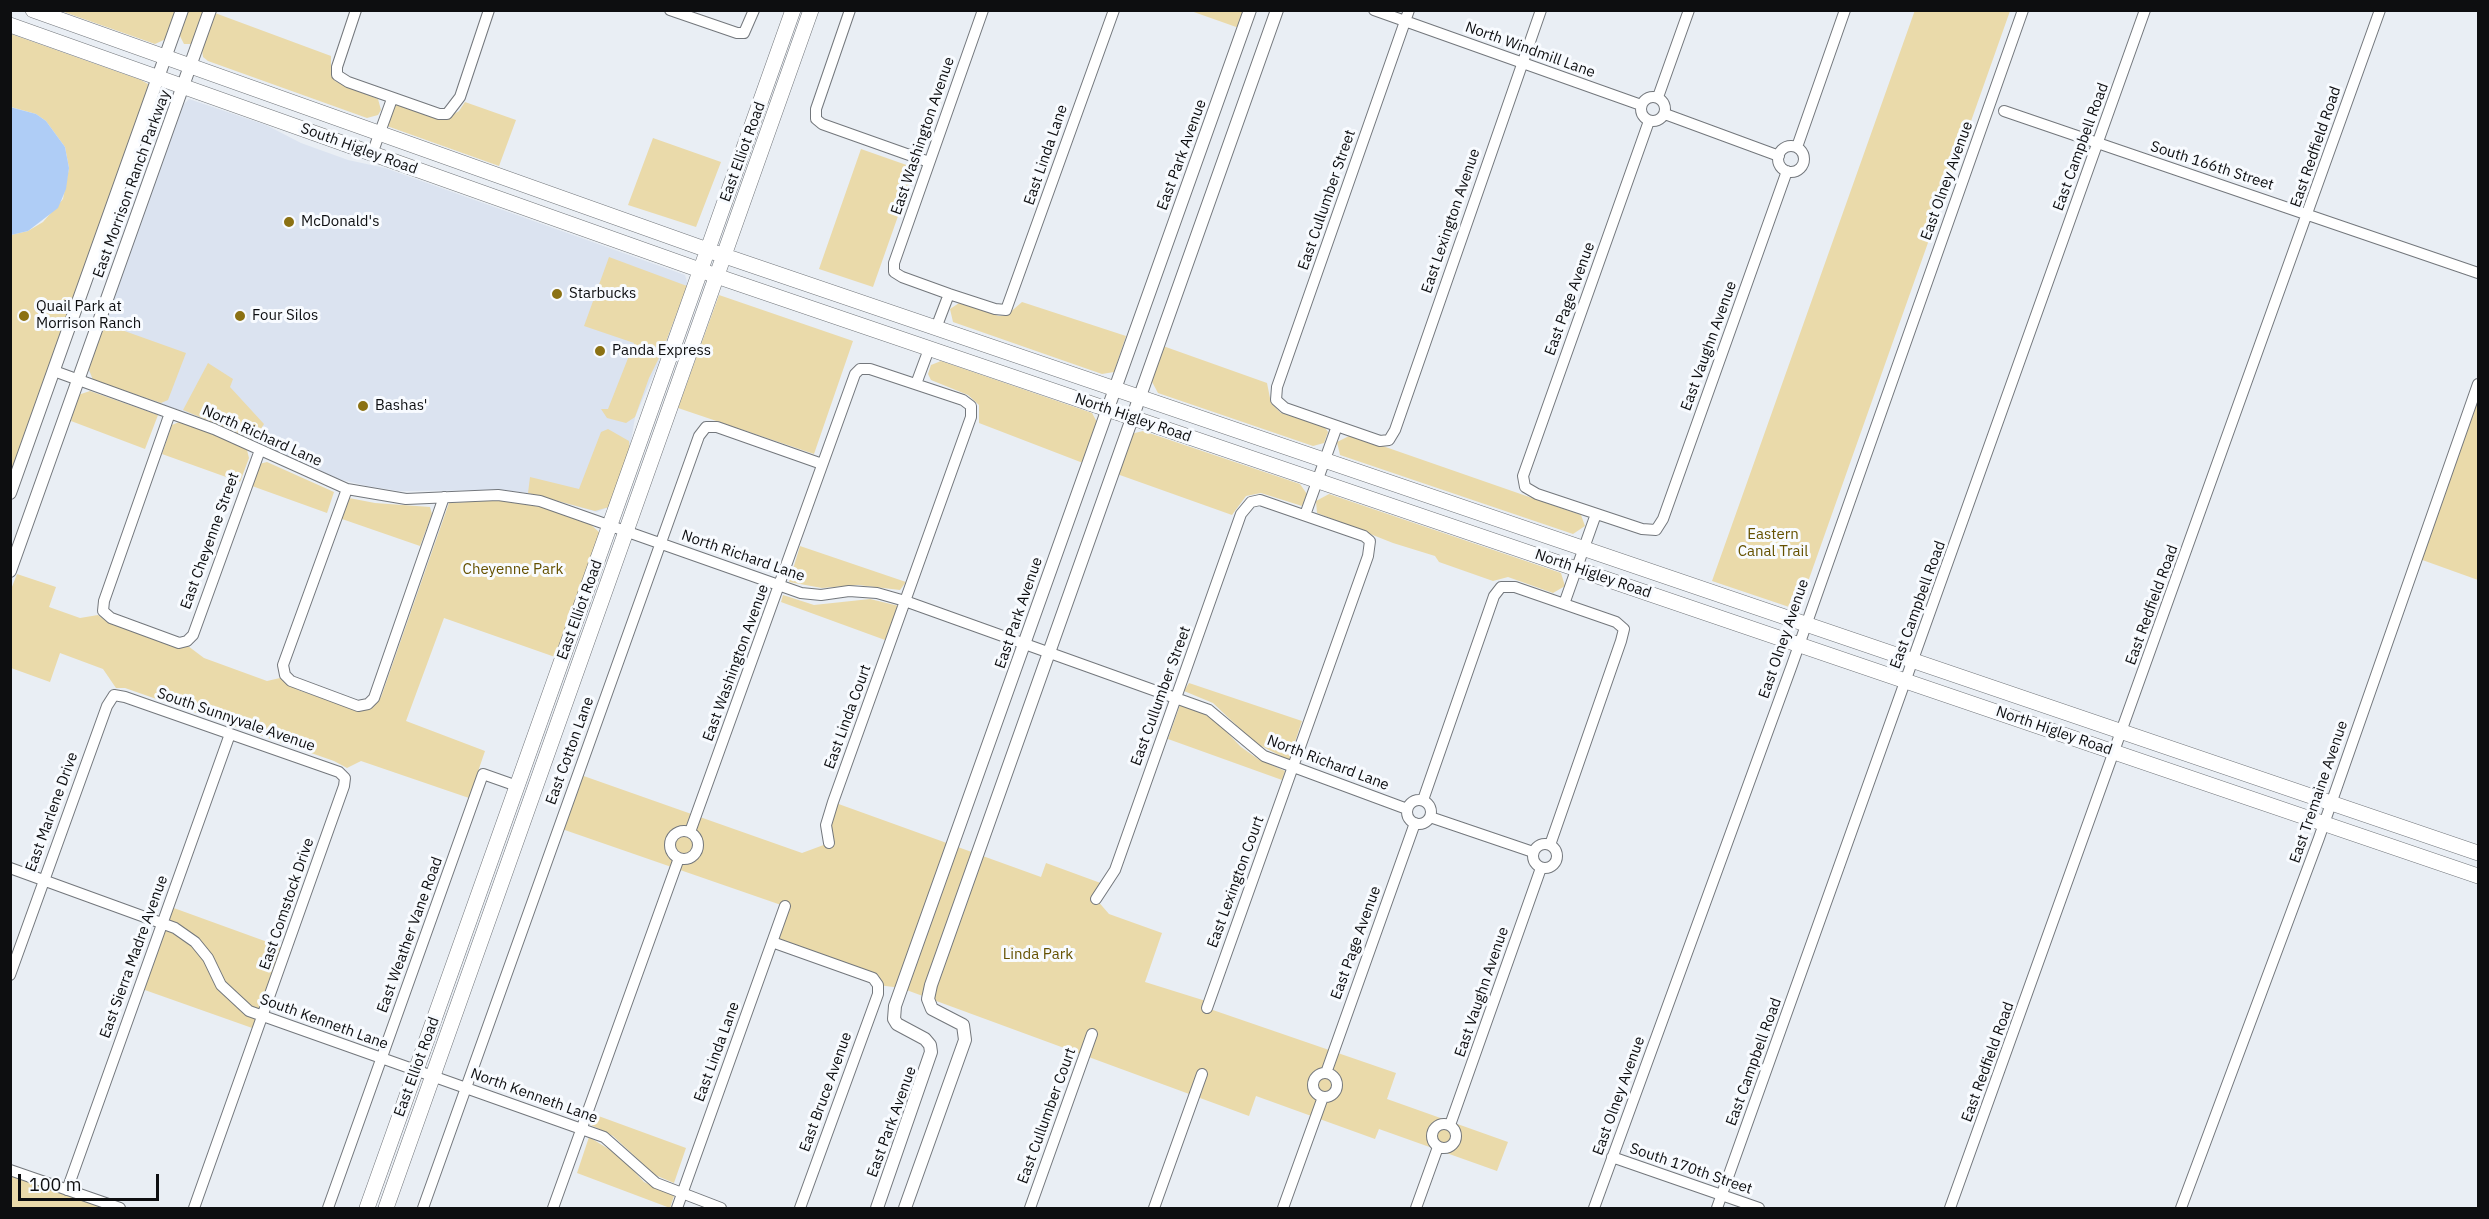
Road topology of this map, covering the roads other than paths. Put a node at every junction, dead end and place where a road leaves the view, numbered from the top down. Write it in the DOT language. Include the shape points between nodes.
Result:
graph roads {
  1 [pos="33,10"];
  2 [pos="182,10"];
  3 [pos="210,10"];
  4 [pos="356,10"];
  5 [pos="489,10"];
  6 [pos="670,10"];
  7 [pos="754,10"];
  8 [pos="793,10"];
  9 [pos="812,10"];
  10 [pos="850,10"];
  11 [pos="983,10"];
  12 [pos="1114,10"];
  13 [pos="1250,10"];
  14 [pos="1277,10"];
  15 [pos="1374,10"];
  16 [pos="1541,10"];
  17 [pos="1689,10"];
  18 [pos="1845,10"];
  19 [pos="2023,10"];
  20 [pos="2145,10"];
  21 [pos="2380,10"];
  22 [pos="1407,16"];
  23 [pos="10,24"];
  24 [pos="166,57"];
  25 [pos="1522,63"];
  26 [pos="190,65"];
  27 [pos="158,77"];
  28 [pos="183,86"];
  29 [pos="1658,97"];
  30 [pos="392,99"];
  31 [pos="1641,105"];
  32 [pos="2004,111"];
  33 [pos="1665,114"];
  34 [pos="1649,121"];
  35 [pos="379,133"];
  36 [pos="2098,144"];
  37 [pos="1797,147"];
  38 [pos="372,154"];
  39 [pos="1779,156"];
  40 [pos="929,162"];
  41 [pos="1787,171"];
  42 [pos="2308,214"];
  43 [pos="707,250"];
  44 [pos="724,256"];
  45 [pos="708,273"];
  46 [pos="2478,273"];
  47 [pos="949,294"];
  48 [pos="936,328"];
  49 [pos="929,349"];
  50 [pos="54,371"];
  51 [pos="79,380"];
  52 [pos="916,384"];
  53 [pos="2478,384"];
  54 [pos="1114,389"];
  55 [pos="1140,398"];
  56 [pos="1107,409"];
  57 [pos="170,412"];
  58 [pos="1132,418"];
  59 [pos="1336,426"];
  60 [pos="260,450"];
  61 [pos="1325,460"];
  62 [pos="822,464"];
  63 [pos="1318,480"];
  64 [pos="347,489"];
  65 [pos="10,493"];
  66 [pos="444,497"];
  67 [pos="1596,514"];
  68 [pos="1305,515"];
  69 [pos="610,525"];
  70 [pos="627,531"];
  71 [pos="660,543"];
  72 [pos="1584,548"];
  73 [pos="1577,569"];
  74 [pos="10,571"];
  75 [pos="779,586"];
  76 [pos="905,601"];
  77 [pos="1564,604"];
  78 [pos="1805,623"];
  79 [pos="1024,643"];
  80 [pos="1798,645"];
  81 [pos="1049,652"];
  82 [pos="1914,661"];
  83 [pos="1907,681"];
  84 [pos="114,696"];
  85 [pos="1176,697"];
  86 [pos="2122,731"];
  87 [pos="230,734"];
  88 [pos="2116,752"];
  89 [pos="1293,767"];
  90 [pos="345,778"];
  91 [pos="517,786"];
  92 [pos="1423,800"];
  93 [pos="2331,802"];
  94 [pos="1407,809"];
  95 [pos="1430,817"];
  96 [pos="1415,823"];
  97 [pos="2323,823"];
  98 [pos="690,832"];
  99 [pos="829,843"];
  100 [pos="1550,845"];
  101 [pos="1533,852"];
  102 [pos="2478,852"];
  103 [pos="679,858"];
  104 [pos="10,868"];
  105 [pos="1541,868"];
  106 [pos="2478,876"];
  107 [pos="44,880"];
  108 [pos="1096,898"];
  109 [pos="785,906"];
  110 [pos="163,922"];
  111 [pos="772,942"];
  112 [pos="10,975"];
  113 [pos="1207,1008"];
  114 [pos="263,1017"];
  115 [pos="1092,1034"];
  116 [pos="382,1059"];
  117 [pos="424,1073"];
  118 [pos="1326,1073"];
  119 [pos="1202,1074"];
  120 [pos="467,1088"];
  121 [pos="1323,1097"];
  122 [pos="1450,1125"];
  123 [pos="581,1128"];
  124 [pos="1438,1147"];
  125 [pos="1612,1158"];
  126 [pos="10,1170"];
  127 [pos="68,1190"];
  128 [pos="682,1195"];
  129 [pos="1722,1196"];
  130 [pos="120,1209"];
  131 [pos="194,1209"];
  132 [pos="328,1209"];
  133 [pos="367,1209"];
  134 [pos="386,1209"];
  135 [pos="423,1209"];
  136 [pos="553,1209"];
  137 [pos="677,1209"];
  138 [pos="721,1209"];
  139 [pos="800,1209"];
  140 [pos="877,1209"];
  141 [pos="905,1209"];
  142 [pos="1030,1209"];
  143 [pos="1154,1209"];
  144 [pos="1283,1209"];
  145 [pos="1416,1209"];
  146 [pos="1594,1209"];
  147 [pos="1717,1209"];
  148 [pos="1759,1209"];
  149 [pos="1950,1209"];
  150 [pos="2181,1209"];
  1 -- 24 [label="main road, South Higley Road"];
  2 -- 24 [label="street, East Morrison Ranch Parkway"];
  3 -- 26 [label="street, East Morrison Ranch Parkway"];
  4 -- 30 [label="street" via="337,67 338,75"];
  5 -- 30 [label="street" via="460,97 447,114"];
  6 -- 7 [label="street" via="737,33 744,33"];
  8 -- 43 [label="main road, East Elliot Road"];
  9 -- 44 [label="main road, East Elliot Road"];
  10 -- 40 [label="street" via="816,119"];
  11 -- 40 [label="street, East Washington Avenue"];
  12 -- 47 [label="street, East Linda Lane" via="1006,310"];
  13 -- 54 [label="street, East Park Avenue"];
  14 -- 55 [label="street"];
  15 -- 22 [label="street, North Windmill Lane"];
  16 -- 25 [label="street, East Lexington Avenue"];
  17 -- 29 [label="street"];
  18 -- 37 [label="street, East Vaughn Avenue"];
  19 -- 78 [label="street, East Olney Avenue"];
  20 -- 36 [label="street, East Campbell Road"];
  21 -- 42 [label="street, East Redfield Road"];
  22 -- 25 [label="street, North Windmill Lane"];
  22 -- 59 [label="street, East Cullumber Street" via="1277,387 1276,400 1285,408"];
  23 -- 27 [label="main road, South Higley Road"];
  24 -- 26 [label="main road, South Higley Road"];
  24 -- 27 [label="street, East Morrison Ranch Parkway"];
  25 -- 31 [label="street, North Windmill Lane"];
  25 -- 59 [label="street, East Lexington Avenue" via="1395,430 1389,440 1380,441"];
  26 -- 28 [label="street, East Morrison Ranch Parkway"];
  26 -- 35 [label="main road, South Higley Road"];
  27 -- 28 [label="main road, South Higley Road"];
  27 -- 50 [label="street, East Morrison Ranch Parkway"];
  28 -- 38 [label="main road, South Higley Road"];
  28 -- 51 [label="street, East Morrison Ranch Parkway"];
  29 -- 31 [label="street" via="1650,97"];
  29 -- 33 [label="street" via="1665,106"];
  30 -- 35 [label="street"];
  31 -- 34 [label="street" via="1641,113"];
  32 -- 36 [label="street, South 166th Street"];
  33 -- 34 [label="street" via="1657,121"];
  33 -- 39 [label="street"];
  34 -- 67 [label="street, East Page Avenue" via="1523,476 1525,487"];
  35 -- 38 [label="street"];
  35 -- 43 [label="main road, South Higley Road"];
  36 -- 42 [label="street, South 166th Street"];
  36 -- 82 [label="street, East Campbell Road"];
  37 -- 39 [label="street" via="1786,147"];
  37 -- 41 [label="street, East Vaughn Avenue" via="1804,157 1802,165 1797,171"];
  38 -- 45 [label="main road, South Higley Road"];
  39 -- 41 [label="street" via="1781,167"];
  40 -- 47 [label="street, East Washington Avenue" via="894,262 894,272"];
  41 -- 67 [label="street, East Vaughn Avenue" via="1664,519 1656,530 1642,529"];
  42 -- 46 [label="street, South 166th Street"];
  42 -- 86 [label="street, East Redfield Road"];
  43 -- 44 [label="main road, South Higley Road"];
  43 -- 45 [label="main road, East Elliot Road"];
  44 -- 45 [label="main road, East Elliot Road"];
  44 -- 48 [label="main road, North Higley Road"];
  45 -- 49 [label="main road, North Higley Road"];
  45 -- 69 [label="main road, East Elliot Road"];
  45 -- 70 [label="main road, East Elliot Road"];
  47 -- 48 [label="street"];
  48 -- 54 [label="main road, North Higley Road"];
  49 -- 52 [label="street"];
  49 -- 56 [label="main road, North Higley Road"];
  50 -- 51 [label="street, North Richard Lane"];
  50 -- 65 [label="street, East Morrison Ranch Parkway"];
  51 -- 57 [label="street, North Richard Lane"];
  51 -- 74 [label="street, East Morrison Ranch Parkway"];
  52 -- 62 [label="street, East Washington Avenue" via="860,369"];
  52 -- 76 [label="street" via="963,400 971,406 971,417"];
  53 -- 93 [label="street, East Tremaine Avenue"];
  54 -- 55 [label="main road, North Higley Road"];
  54 -- 56 [label="street, East Park Avenue"];
  55 -- 58 [label="street"];
  55 -- 61 [label="main road, North Higley Road"];
  56 -- 58 [label="main road, North Higley Road"];
  56 -- 79 [label="street, East Park Avenue"];
  57 -- 60 [label="street, North Richard Lane"];
  57 -- 60 [label="street, East Cheyenne Street" via="104,601 103,611 111,618 179,643 193,635"];
  58 -- 63 [label="main road, North Higley Road"];
  58 -- 81 [label="street"];
  59 -- 61 [label="street"];
  60 -- 64 [label="street, North Richard Lane"];
  61 -- 63 [label="street"];
  61 -- 72 [label="main road, North Higley Road"];
  62 -- 71 [label="street, East Cotton Lane" via="717,427 706,427 699,436"];
  62 -- 75 [label="street, East Washington Avenue"];
  63 -- 68 [label="street"];
  63 -- 73 [label="main road, North Higley Road"];
  64 -- 66 [label="street, North Richard Lane" via="406,499"];
  64 -- 66 [label="street" via="283,665 291,681 358,706 374,698"];
  66 -- 69 [label="street, North Richard Lane" via="498,495 540,501"];
  67 -- 72 [label="street"];
  68 -- 85 [label="street, East Cullumber Street" via="1260,500 1251,502 1241,514"];
  68 -- 89 [label="street" via="1370,541"];
  69 -- 70 [label="street, North Richard Lane"];
  69 -- 91 [label="main road, East Elliot Road"];
  70 -- 71 [label="street, North Richard Lane"];
  70 -- 117 [label="main road, East Elliot Road"];
  71 -- 75 [label="street, North Richard Lane"];
  71 -- 120 [label="street, East Cotton Lane"];
  72 -- 73 [label="street"];
  72 -- 78 [label="main road, North Higley Road"];
  73 -- 77 [label="street"];
  73 -- 80 [label="main road, North Higley Road"];
  75 -- 76 [label="street, North Richard Lane" via="821,595 877,592"];
  75 -- 98 [label="street, East Washington Avenue"];
  76 -- 79 [label="street, North Richard Lane"];
  76 -- 99 [label="street, East Linda Court" via="833,802 826,825"];
  77 -- 92 [label="street" via="1515,586 1501,587 1494,596"];
  77 -- 100 [label="street" via="1624,628"];
  78 -- 80 [label="street, East Olney Avenue"];
  78 -- 82 [label="main road, North Higley Road"];
  79 -- 81 [label="street, North Richard Lane"];
  79 -- 140 [label="street, East Park Avenue" via="895,1006 897,1024 925,1039 931,1052"];
  80 -- 83 [label="main road, North Higley Road"];
  80 -- 125 [label="street, East Olney Avenue"];
  81 -- 85 [label="street, North Richard Lane"];
  81 -- 141 [label="street" via="929,993 932,1009 963,1025 965,1040"];
  82 -- 83 [label="street, East Campbell Road"];
  82 -- 86 [label="main road, North Higley Road"];
  83 -- 88 [label="main road, North Higley Road"];
  83 -- 129 [label="street, East Campbell Road"];
  84 -- 87 [label="street, South Sunnyvale Avenue" via="125,696"];
  84 -- 107 [label="street, East Marlene Drive"];
  85 -- 89 [label="street, North Richard Lane" via="1209,710 1263,756"];
  85 -- 108 [label="street, East Cullumber Street" via="1115,870"];
  86 -- 88 [label="street, East Redfield Road"];
  86 -- 93 [label="main road, North Higley Road"];
  87 -- 90 [label="street, South Sunnyvale Avenue" via="339,772"];
  87 -- 110 [label="street, East Sierra Madre Avenue"];
  88 -- 97 [label="main road, North Higley Road"];
  88 -- 149 [label="street, East Redfield Road"];
  89 -- 94 [label="street, North Richard Lane"];
  89 -- 113 [label="street, East Lexington Court"];
  90 -- 114 [label="street, East Comstock Drive"];
  91 -- 116 [label="street, East Weather Vane Road" via="483,774"];
  91 -- 117 [label="main road, East Elliot Road"];
  92 -- 94 [label="street" via="1412,801"];
  92 -- 95 [label="street" via="1430,806"];
  93 -- 97 [label="street, East Tremaine Avenue"];
  93 -- 102 [label="main road, North Higley Road"];
  94 -- 96 [label="street"];
  95 -- 96 [label="street"];
  95 -- 101 [label="street"];
  96 -- 118 [label="street, East Page Avenue"];
  97 -- 106 [label="main road, North Higley Road"];
  97 -- 150 [label="street, East Tremaine Avenue"];
  98 -- 103 [label="street, East Washington Avenue" via="698,840 698,849 691,857"];
  98 -- 103 [label="street, East Washington Avenue" via="678,832 672,839 672,851"];
  100 -- 101 [label="street" via="1540,844"];
  100 -- 105 [label="street" via="1556,851 1556,860 1550,867"];
  101 -- 105 [label="street" via="1533,861"];
  103 -- 123 [label="street, East Washington Avenue"];
  104 -- 107 [label="street, South Kenneth Lane"];
  105 -- 122 [label="street, East Vaughn Avenue"];
  107 -- 110 [label="street, South Kenneth Lane"];
  107 -- 112 [label="street, East Marlene Drive"];
  109 -- 111 [label="street, East Linda Lane"];
  110 -- 114 [label="street, South Kenneth Lane" via="195,942 221,985 249,1011"];
  110 -- 127 [label="street, East Sierra Madre Avenue"];
  111 -- 128 [label="street, East Linda Lane"];
  111 -- 139 [label="street, East Bruce Avenue" via="873,978 878,985"];
  114 -- 116 [label="street, South Kenneth Lane"];
  114 -- 131 [label="street, East Comstock Drive"];
  115 -- 142 [label="street, East Cullumber Court"];
  116 -- 117 [label="street, South Kenneth Lane"];
  116 -- 132 [label="street, East Weather Vane Road"];
  117 -- 120 [label="street, North Kenneth Lane"];
  117 -- 133 [label="main road, East Elliot Road"];
  117 -- 134 [label="main road, East Elliot Road"];
  118 -- 121 [label="street" via="1318,1075 1313,1083 1315,1093"];
  118 -- 121 [label="street" via="1335,1078 1337,1086 1333,1094"];
  119 -- 143 [label="street"];
  120 -- 123 [label="street, North Kenneth Lane"];
  120 -- 135 [label="street, East Cotton Lane"];
  121 -- 144 [label="street"];
  122 -- 124 [label="street" via="1456,1134 1454,1143 1447,1148"];
  122 -- 124 [label="street" via="1441,1124 1433,1131 1432,1140"];
  123 -- 128 [label="street, North Kenneth Lane" via="604,1137 656,1182"];
  123 -- 136 [label="street, East Washington Avenue"];
  124 -- 145 [label="street"];
  125 -- 129 [label="street, South 170th Street"];
  125 -- 146 [label="street, East Olney Avenue"];
  126 -- 127 [label="street"];
  127 -- 130 [label="street"];
  128 -- 137 [label="street, East Linda Lane"];
  128 -- 138 [label="street, North Kenneth Lane"];
  129 -- 147 [label="street, East Campbell Road"];
  129 -- 148 [label="street, South 170th Street"];
}
